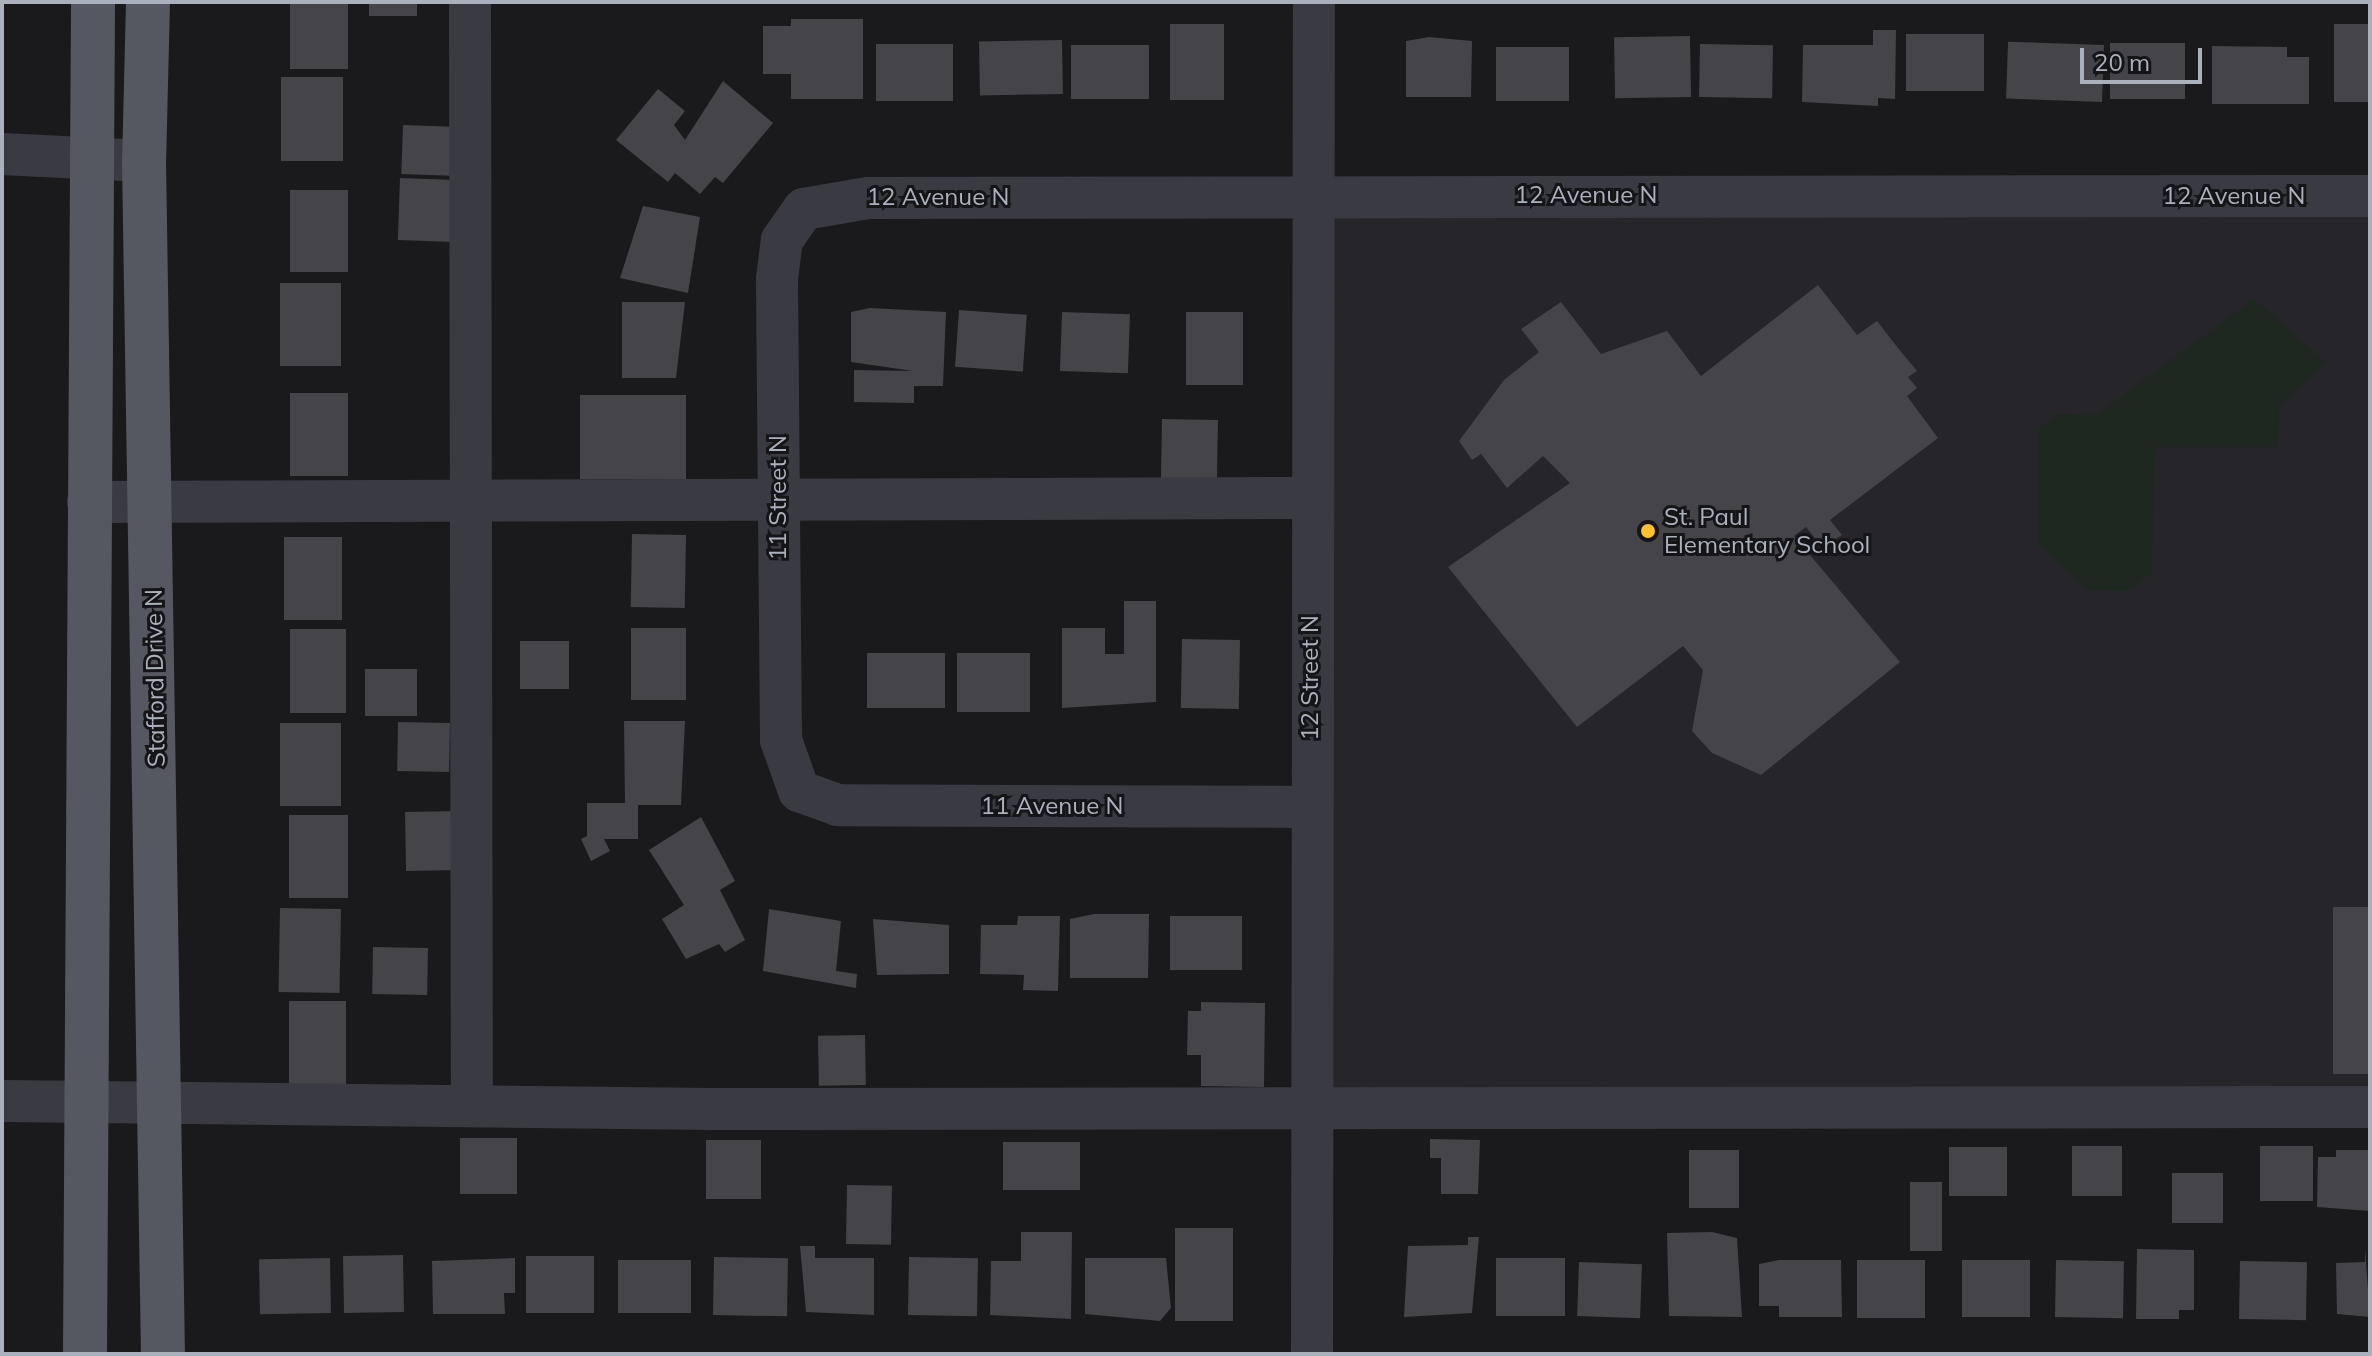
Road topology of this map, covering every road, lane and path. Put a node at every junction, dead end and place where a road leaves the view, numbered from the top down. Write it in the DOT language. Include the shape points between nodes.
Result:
graph roads {
  1 [pos="93,2"];
  2 [pos="148,2"];
  3 [pos="470,2"];
  4 [pos="1314,2"];
  5 [pos="2,154"];
  6 [pos="91,159"];
  7 [pos="144,161"];
  8 [pos="1309,195"];
  9 [pos="2370,196"];
  10 [pos="804,209"];
  11 [pos="469,497"];
  12 [pos="1310,498"];
  13 [pos="778,499"];
  14 [pos="88,502"];
  15 [pos="152,502"];
  16 [pos="799,791"];
  17 [pos="1310,807"];
  18 [pos="2,1101"];
  19 [pos="83,1103"];
  20 [pos="164,1105"];
  21 [pos="472,1105"];
  22 [pos="2370,1107"];
  23 [pos="1312,1108"];
  24 [pos="85,1354"];
  25 [pos="163,1354"];
  26 [pos="1312,1354"];
  1 -- 6 [label="main road"];
  2 -- 7 [label="main road, Stafford Drive N"];
  3 -- 11 [label="street"];
  4 -- 8 [label="street, 12 Street N"];
  5 -- 6 [label="street"];
  6 -- 7 [label="street"];
  6 -- 14 [label="main road"];
  7 -- 15 [label="main road, Stafford Drive N"];
  8 -- 9 [label="street, 12 Avenue N"];
  8 -- 10 [label="street, 12 Avenue N" via="846,198"];
  8 -- 12 [label="street, 12 Street N"];
  10 -- 13 [label="street, 11 Street N" via="782,240 777,279"];
  11 -- 13 [label="street"];
  11 -- 15 [label="street"];
  11 -- 21 [label="street"];
  12 -- 13 [label="street"];
  12 -- 17 [label="street, 12 Street N"];
  13 -- 16 [label="street, 11 Street N" via="781,740"];
  14 -- 15 [label="street"];
  14 -- 19 [label="main road"];
  15 -- 20 [label="main road, Stafford Drive N"];
  16 -- 17 [label="street, 11 Avenue N" via="838,805"];
  17 -- 23 [label="street, 12 Street N"];
  18 -- 19 [label="street"];
  19 -- 20 [label="street"];
  19 -- 24 [label="main road"];
  20 -- 21 [label="street"];
  20 -- 25 [label="main road, Stafford Drive N"];
  21 -- 23 [label="street"];
  22 -- 23 [label="street"];
  23 -- 26 [label="street, 12 Street N"];
}
